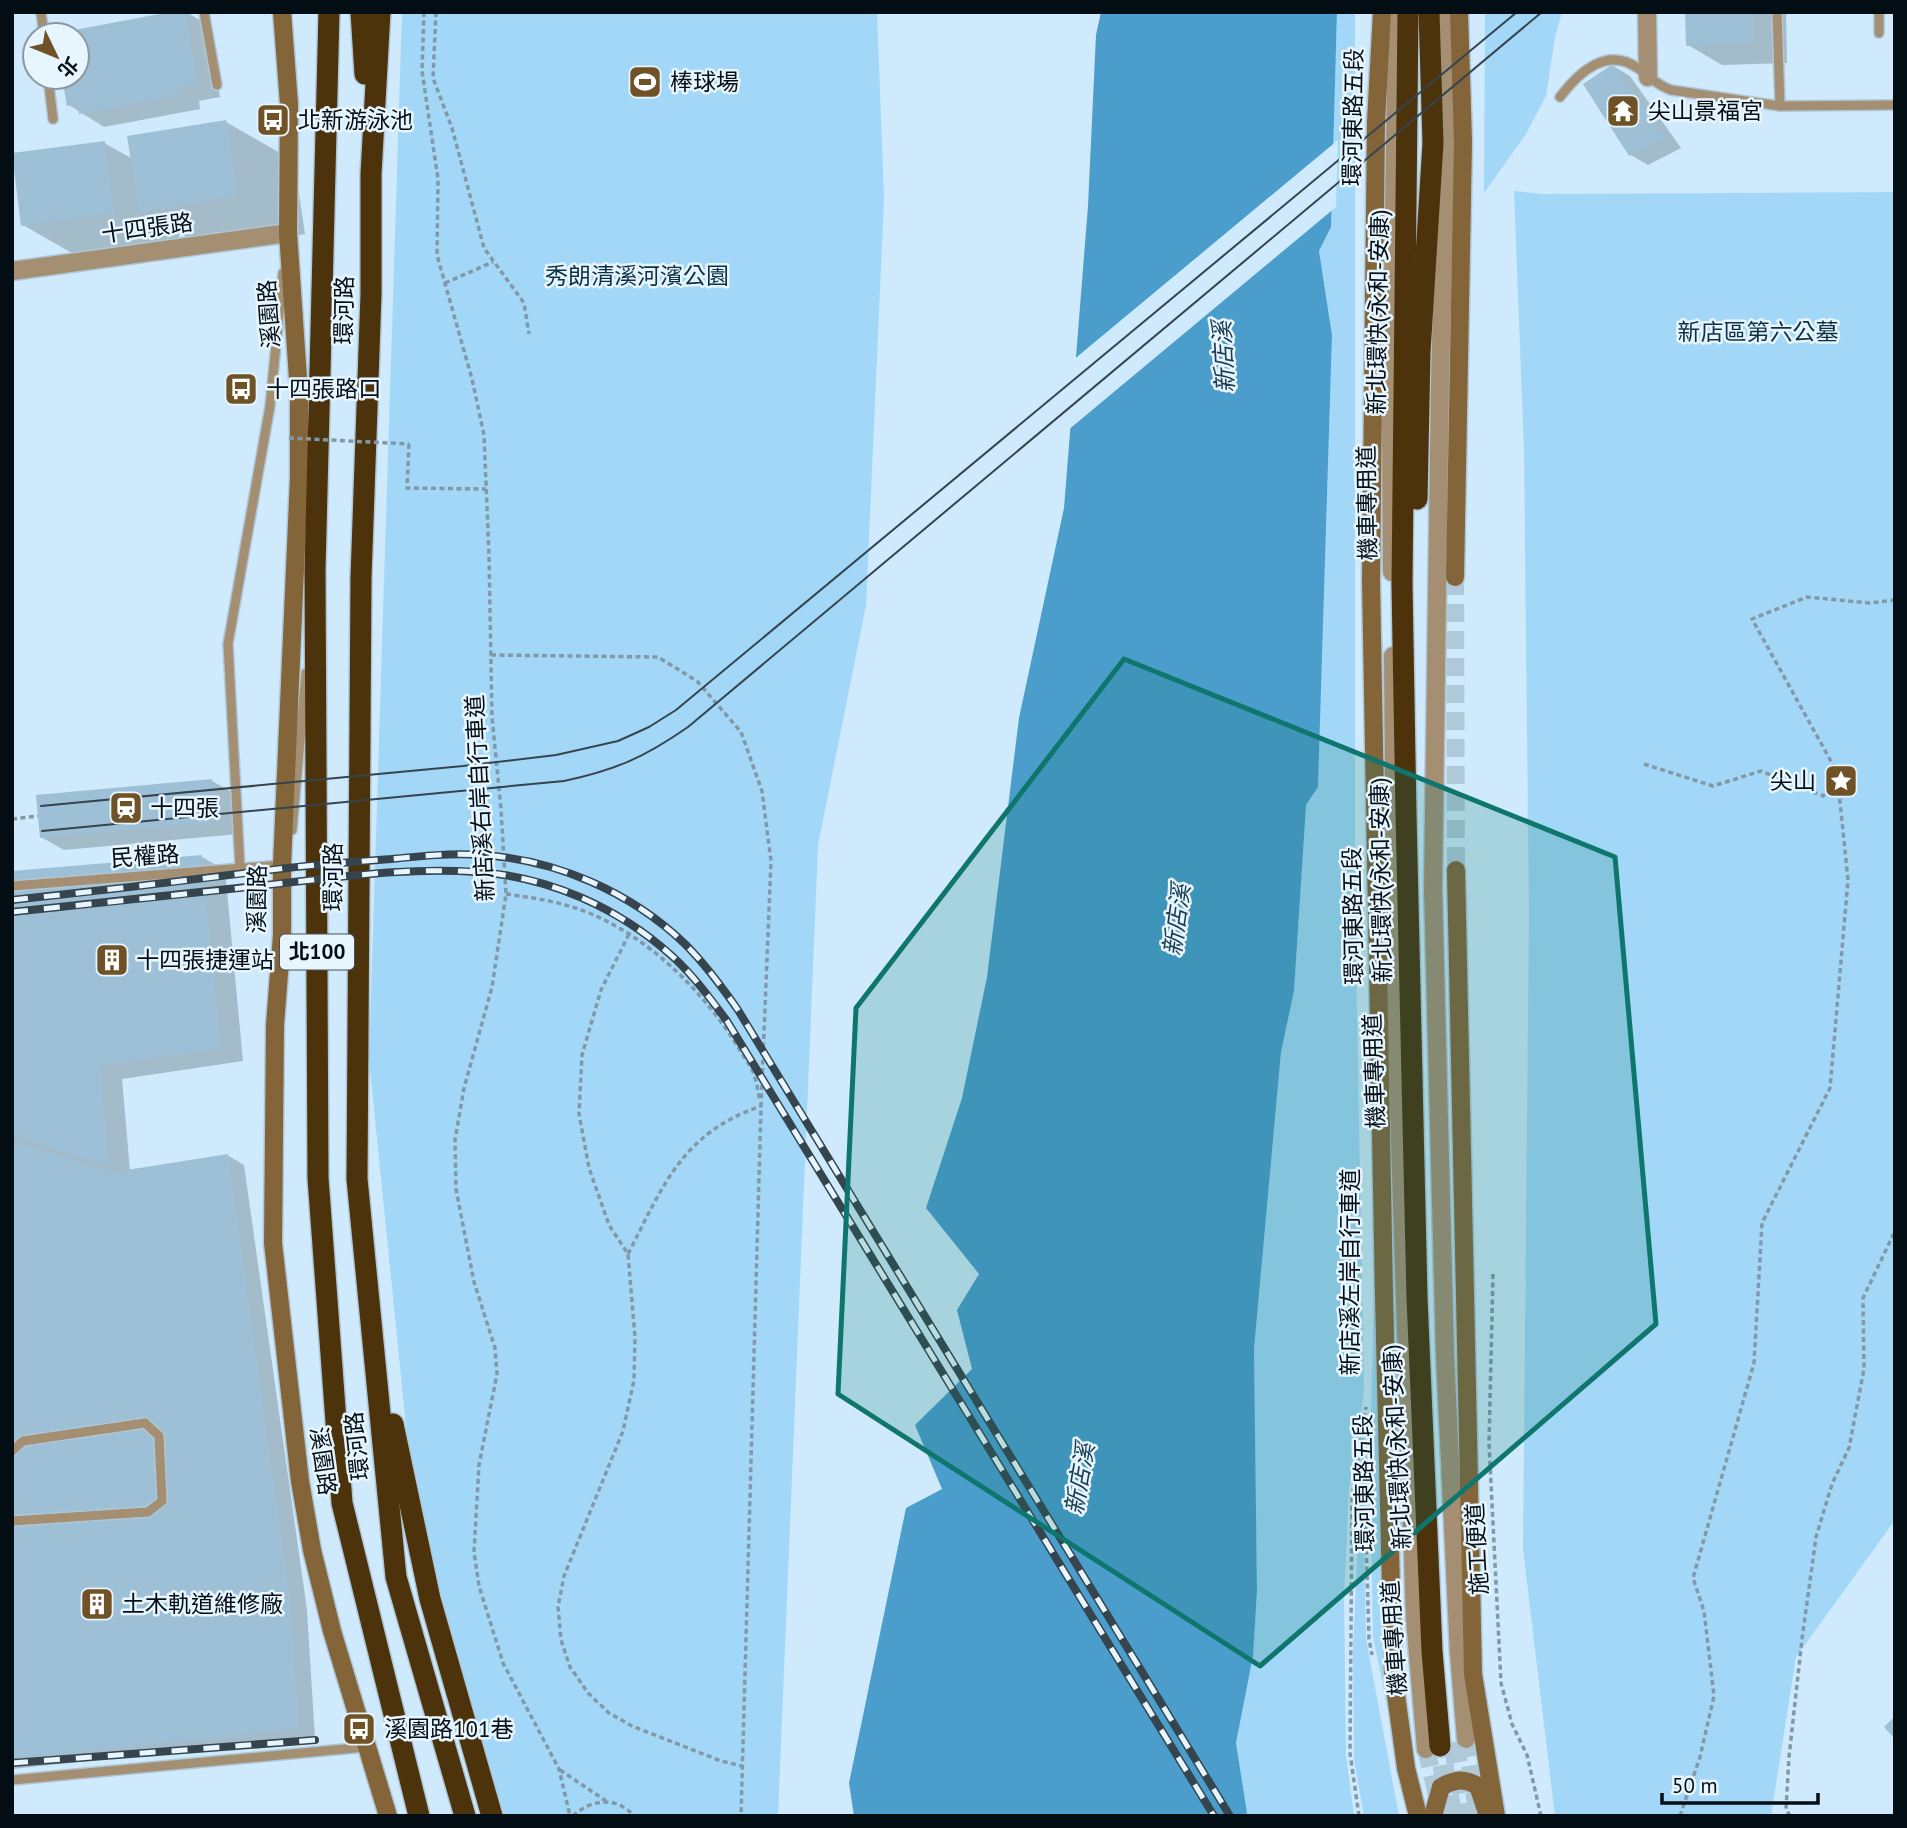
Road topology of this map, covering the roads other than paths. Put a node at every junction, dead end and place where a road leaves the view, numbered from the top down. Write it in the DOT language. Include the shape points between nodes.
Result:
graph roads {
  1 [pos="204,12"];
  2 [pos="282,12"];
  3 [pos="331,12"];
  4 [pos="361,12"];
  5 [pos="380,12"];
  6 [pos="1382,12"];
  7 [pos="1397,12"];
  8 [pos="1408,12"];
  9 [pos="1429,12"];
  10 [pos="1443,12"];
  11 [pos="1459,12"];
  12 [pos="1647,12"];
  13 [pos="1777,12"];
  14 [pos="1879,12"];
  15 [pos="1879,33"];
  16 [pos="1648,77"];
  17 [pos="217,85"];
  18 [pos="50,91"];
  19 [pos="1560,97"];
  20 [pos="1895,105"];
  21 [pos="1780,106"];
  22 [pos="53,119"];
  23 [pos="371,174"];
  24 [pos="288,233"];
  25 [pos="12,271"];
  26 [pos="316,570"];
  27 [pos="1455,577"];
  28 [pos="282,865"];
  29 [pos="240,868"];
  30 [pos="1456,870"];
  31 [pos="12,886"];
  32 [pos="282,935"];
  33 [pos="371,1317"];
  34 [pos="12,1451"];
  35 [pos="12,1521"];
  36 [pos="1446,1744"];
  37 [pos="366,1747"];
  38 [pos="12,1780"];
  39 [pos="388,1816"];
  40 [pos="419,1816"];
  41 [pos="464,1816"];
  42 [pos="492,1816"];
  43 [pos="1418,1816"];
  44 [pos="1433,1816"];
  45 [pos="1488,1816"];
  46 [pos="1496,1816"];
  1 -- 17 [label="lane"];
  2 -- 24 [label="main road, 溪園路" via="289,104"];
  3 -- 26 [label="highway, 環河路 / 北100"];
  4 -- 23 [label="highway"];
  5 -- 23 [label="highway, 環河路 / 北100"];
  6 -- 43 [label="main road, 環河東路五段" via="1376,122 1371,581 1385,1324 1393,1673 1406,1769"];
  7 -- 36 [label="street, 機車專用道" via="1391,420 1396,1013 1415,1619"];
  8 -- 36 [label="highway, 新北環快(永和-安康)" via="1402,570 1405,815 1417,1298 1432,1651"];
  9 -- 36 [label="highway, 新北環快(永和-安康)" via="1433,142 1419,365 1417,815"];
  10 -- 36 [label="street" via="1446,142 1433,888 1459,1654"];
  11 -- 27 [label="main road" via="1463,142"];
  12 -- 16 [label="street"];
  13 -- 21 [label="lane"];
  14 -- 15 [label="lane"];
  16 -- 19 [label="lane" via="1621,60 1603,62 1575,76"];
  16 -- 21 [label="lane" via="1671,90"];
  18 -- 22 [label="lane"];
  20 -- 21 [label="lane"];
  23 -- 33 [label="highway, 環河路 / 北100" via="361,578 357,1179"];
  24 -- 25 [label="street, 十四張路"];
  24 -- 28 [label="main road, 溪園路" via="299,466"];
  24 -- 29 [label="lane" via="270,406 228,644"];
  26 -- 32 [label="lane"];
  26 -- 40 [label="highway, 環河路 / 北100" via="318,1178 342,1503"];
  28 -- 29 [label="lane, 民權路"];
  28 -- 32 [label="main road, 溪園路"];
  29 -- 31 [label="lane, 民權路"];
  30 -- 46 [label="main road" via="1473,1674"];
  32 -- 37 [label="main road, 溪園路" via="275,1025 273,1242 312,1550"];
  33 -- 41 [label="highway, 環河路 / 北100" via="396,1577"];
  33 -- 42 [label="highway" via="430,1599"];
  34 -- 35 [label="lane" via="23,1441 145,1423 159,1436 162,1501 148,1512"];
  37 -- 38 [label="lane"];
  37 -- 39 [label="main road, 溪園路"];
  44 -- 45 [label="main road" via="1441,1787 1466,1779 1478,1786"];
}
